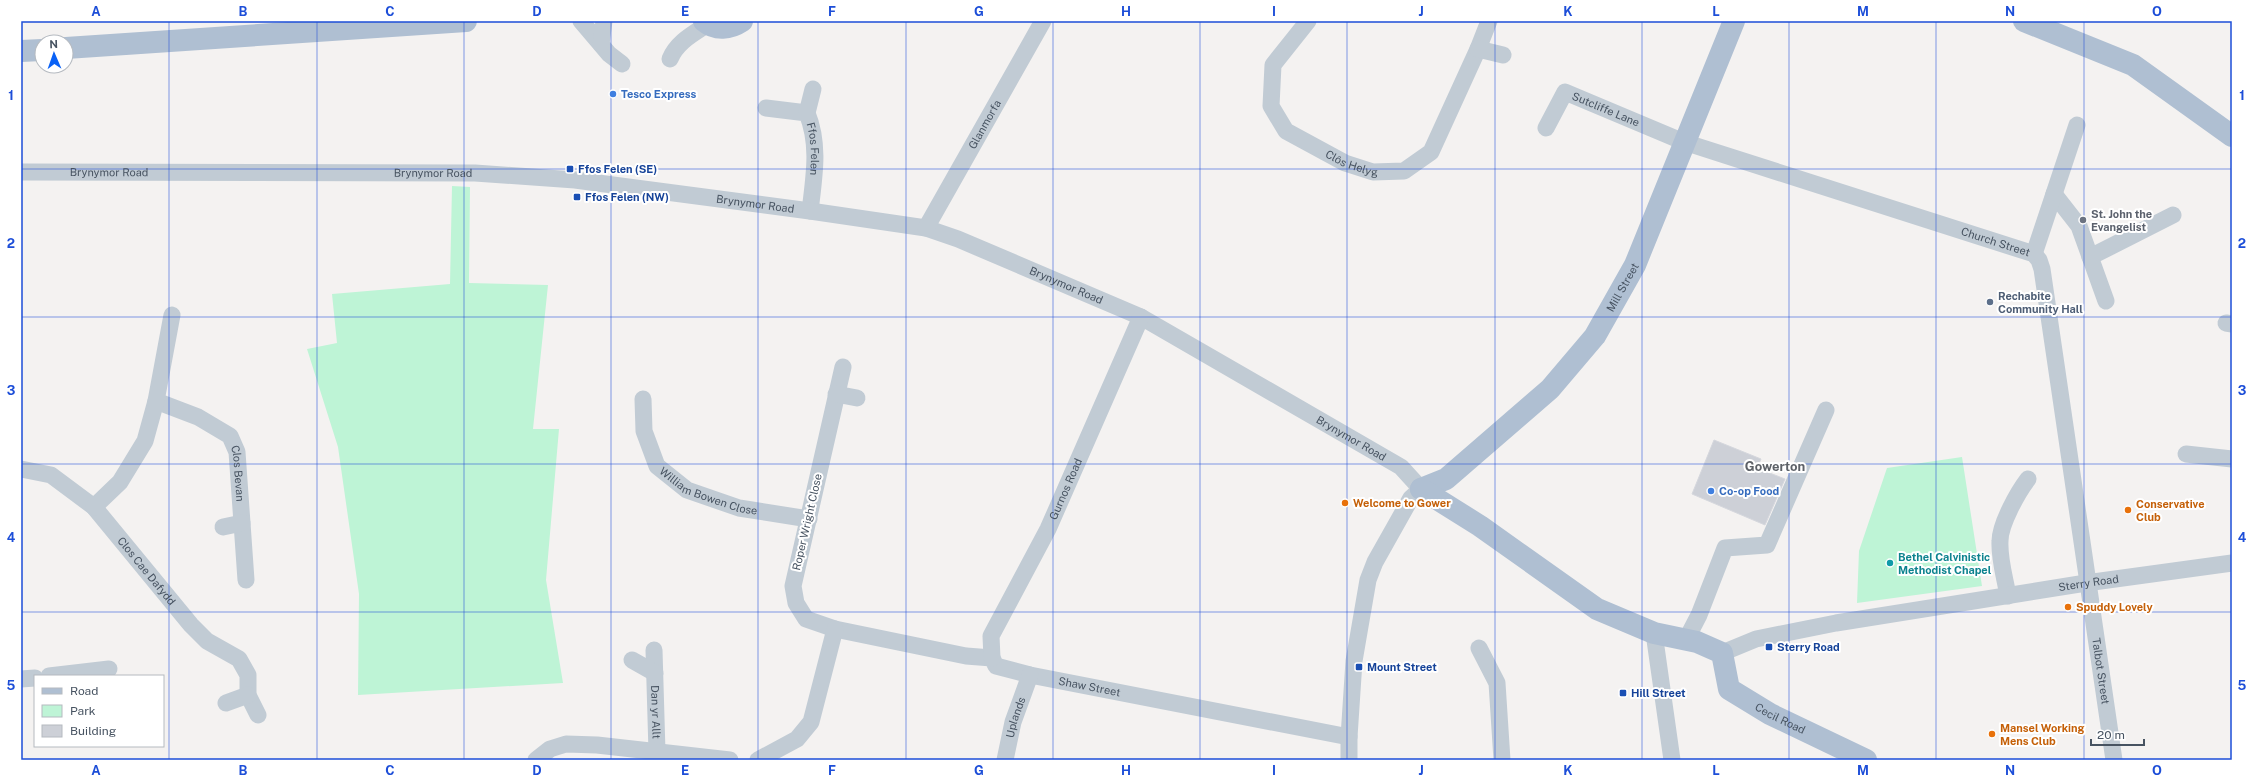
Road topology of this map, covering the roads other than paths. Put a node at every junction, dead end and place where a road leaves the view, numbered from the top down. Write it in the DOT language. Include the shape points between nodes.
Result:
graph roads {
  1 [pos="466,21"];
  2 [pos="581,21"];
  3 [pos="604,21"];
  4 [pos="742,21"];
  5 [pos="1043,21"];
  6 [pos="1308,21"];
  7 [pos="1489,21"];
  8 [pos="1734,21"];
  9 [pos="2024,21"];
  10 [pos="706,23"];
  11 [pos="600,44"];
  12 [pos="74,47"];
  13 [pos="34,50"];
  14 [pos="1478,50"];
  15 [pos="21,51"];
  16 [pos="1503,55"];
  17 [pos="670,59"];
  18 [pos="622,64"];
  19 [pos="813,89"];
  20 [pos="766,108"];
  21 [pos="808,113"];
  22 [pos="2077,125"];
  23 [pos="1546,128"];
  24 [pos="2232,136"];
  25 [pos="1684,142"];
  26 [pos="21,172"];
  27 [pos="2054,194"];
  28 [pos="810,210"];
  29 [pos="2173,215"];
  30 [pos="926,228"];
  31 [pos="2034,254"];
  32 [pos="2090,257"];
  33 [pos="2106,301"];
  34 [pos="172,315"];
  35 [pos="1141,317"];
  36 [pos="843,367"];
  37 [pos="836,394"];
  38 [pos="857,398"];
  39 [pos="643,399"];
  40 [pos="156,401"];
  41 [pos="1826,410"];
  42 [pos="2186,454"];
  43 [pos="2232,459"];
  44 [pos="21,469"];
  45 [pos="2028,479"];
  46 [pos="1421,489"];
  47 [pos="94,507"];
  48 [pos="808,519"];
  49 [pos="242,523"];
  50 [pos="222,527"];
  51 [pos="2232,563"];
  52 [pos="246,580"];
  53 [pos="2086,583"];
  54 [pos="2008,596"];
  55 [pos="835,629"];
  56 [pos="1654,633"];
  57 [pos="1686,640"];
  58 [pos="1479,648"];
  59 [pos="654,650"];
  60 [pos="1722,654"];
  61 [pos="992,658"];
  62 [pos="632,660"];
  63 [pos="110,669"];
  64 [pos="655,673"];
  65 [pos="58,675"];
  66 [pos="1030,675"];
  67 [pos="34,678"];
  68 [pos="21,679"];
  69 [pos="248,695"];
  70 [pos="226,703"];
  71 [pos="258,715"];
  72 [pos="1348,737"];
  73 [pos="657,752"];
  74 [pos="536,760"];
  75 [pos="730,760"];
  76 [pos="758,760"];
  77 [pos="1004,760"];
  78 [pos="1349,760"];
  79 [pos="1502,760"];
  80 [pos="1672,760"];
  81 [pos="1866,760"];
  82 [pos="2114,760"];
  1 -- 12 [label="main road"];
  2 -- 11 [label="street"];
  3 -- 11 [label="street"];
  4 -- 10 [label="main road" via="726,28"];
  5 -- 30 [label="street, Glanmorfa"];
  6 -- 14 [label="street, Clôs Helyg" via="1273,65 1270,106 1286,131 1345,163 1372,172 1404,171 1431,152"];
  7 -- 14 [label="street, Clôs Helyg"];
  8 -- 25 [label="main road, Mill Street"];
  9 -- 24 [label="main road" via="2133,65"];
  10 -- 17 [label="street" via="681,42"];
  11 -- 18 [label="street"];
  13 -- 15 [label="main road"];
  14 -- 16 [label="street"];
  19 -- 21 [label="street, Ffos Felen"];
  20 -- 21 [label="street, Ffos Felen"];
  21 -- 28 [label="street, Ffos Felen" via="814,129 816,160"];
  22 -- 27 [label="street"];
  23 -- 25 [label="street, Sutcliffe Lane" via="1565,92"];
  25 -- 31 [label="street, Church Street"];
  25 -- 46 [label="main road, Mill Street" via="1635,265 1595,336 1550,389 1446,479"];
  26 -- 28 [label="street, Brynymor Road" via="475,173 575,180"];
  27 -- 31 [label="street"];
  27 -- 32 [label="street" via="2079,226"];
  28 -- 30 [label="street, Brynymor Road"];
  29 -- 32 [label="street"];
  30 -- 35 [label="street, Brynymor Road" via="958,239"];
  31 -- 53 [label="street, Church Street" via="2042,269"];
  32 -- 33 [label="street"];
  34 -- 40 [label="street"];
  35 -- 46 [label="street, Brynymor Road" via="1402,467"];
  35 -- 61 [label="street, Gurnos Road" via="1048,529 991,636"];
  36 -- 37 [label="street, Roper Wright Close"];
  37 -- 38 [label="street"];
  37 -- 48 [label="street, Roper Wright Close"];
  39 -- 48 [label="street, William Bowen Close" via="644,431 657,466 687,490 739,508"];
  40 -- 47 [label="street" via="145,441 120,482"];
  40 -- 49 [label="street, Clos Bevan" via="198,416 230,436 237,452"];
  41 -- 57 [label="street" via="1767,545 1725,548 1699,615"];
  42 -- 43 [label="street"];
  44 -- 47 [label="street, Clos Cae Dafydd" via="51,475"];
  45 -- 54 [label="street" via="2021,487 1999,539"];
  46 -- 56 [label="main road" via="1480,526 1597,609"];
  46 -- 72 [label="street" via="1410,498 1368,580 1354,661"];
  47 -- 69 [label="street, Clos Cae Dafydd" via="207,641 239,659 248,675"];
  48 -- 55 [label="street, Roper Wright Close" via="793,586 796,603 806,619"];
  49 -- 50 [label="street"];
  49 -- 52 [label="street, Clos Bevan"];
  51 -- 53 [label="street, Sterry Road"];
  53 -- 54 [label="street, Sterry Road"];
  53 -- 82 [label="street, Talbot Street"];
  54 -- 60 [label="street, Sterry Road" via="1836,623 1756,639"];
  55 -- 61 [label="street" via="966,656"];
  55 -- 76 [label="street" via="811,722 797,739"];
  56 -- 57 [label="main road"];
  56 -- 80 [label="street"];
  57 -- 60 [label="main road" via="1697,642"];
  58 -- 79 [label="street" via="1496,683"];
  59 -- 64 [label="street, Dan yr Allt"];
  60 -- 81 [label="main road, Cecil Road" via="1729,689 1770,714"];
  61 -- 66 [label="street, Shaw Street" via="996,666"];
  62 -- 64 [label="street, Dan yr Allt"];
  63 -- 65 [label="street"];
  64 -- 73 [label="street, Dan yr Allt"];
  66 -- 72 [label="street, Shaw Street"];
  66 -- 77 [label="street, Uplands" via="1013,722"];
  67 -- 68 [label="street"];
  69 -- 70 [label="street"];
  69 -- 71 [label="street, Clos Cae Dafydd"];
  72 -- 78 [label="street"];
  73 -- 74 [label="street" via="566,744 550,749"];
  73 -- 75 [label="street"];
}
